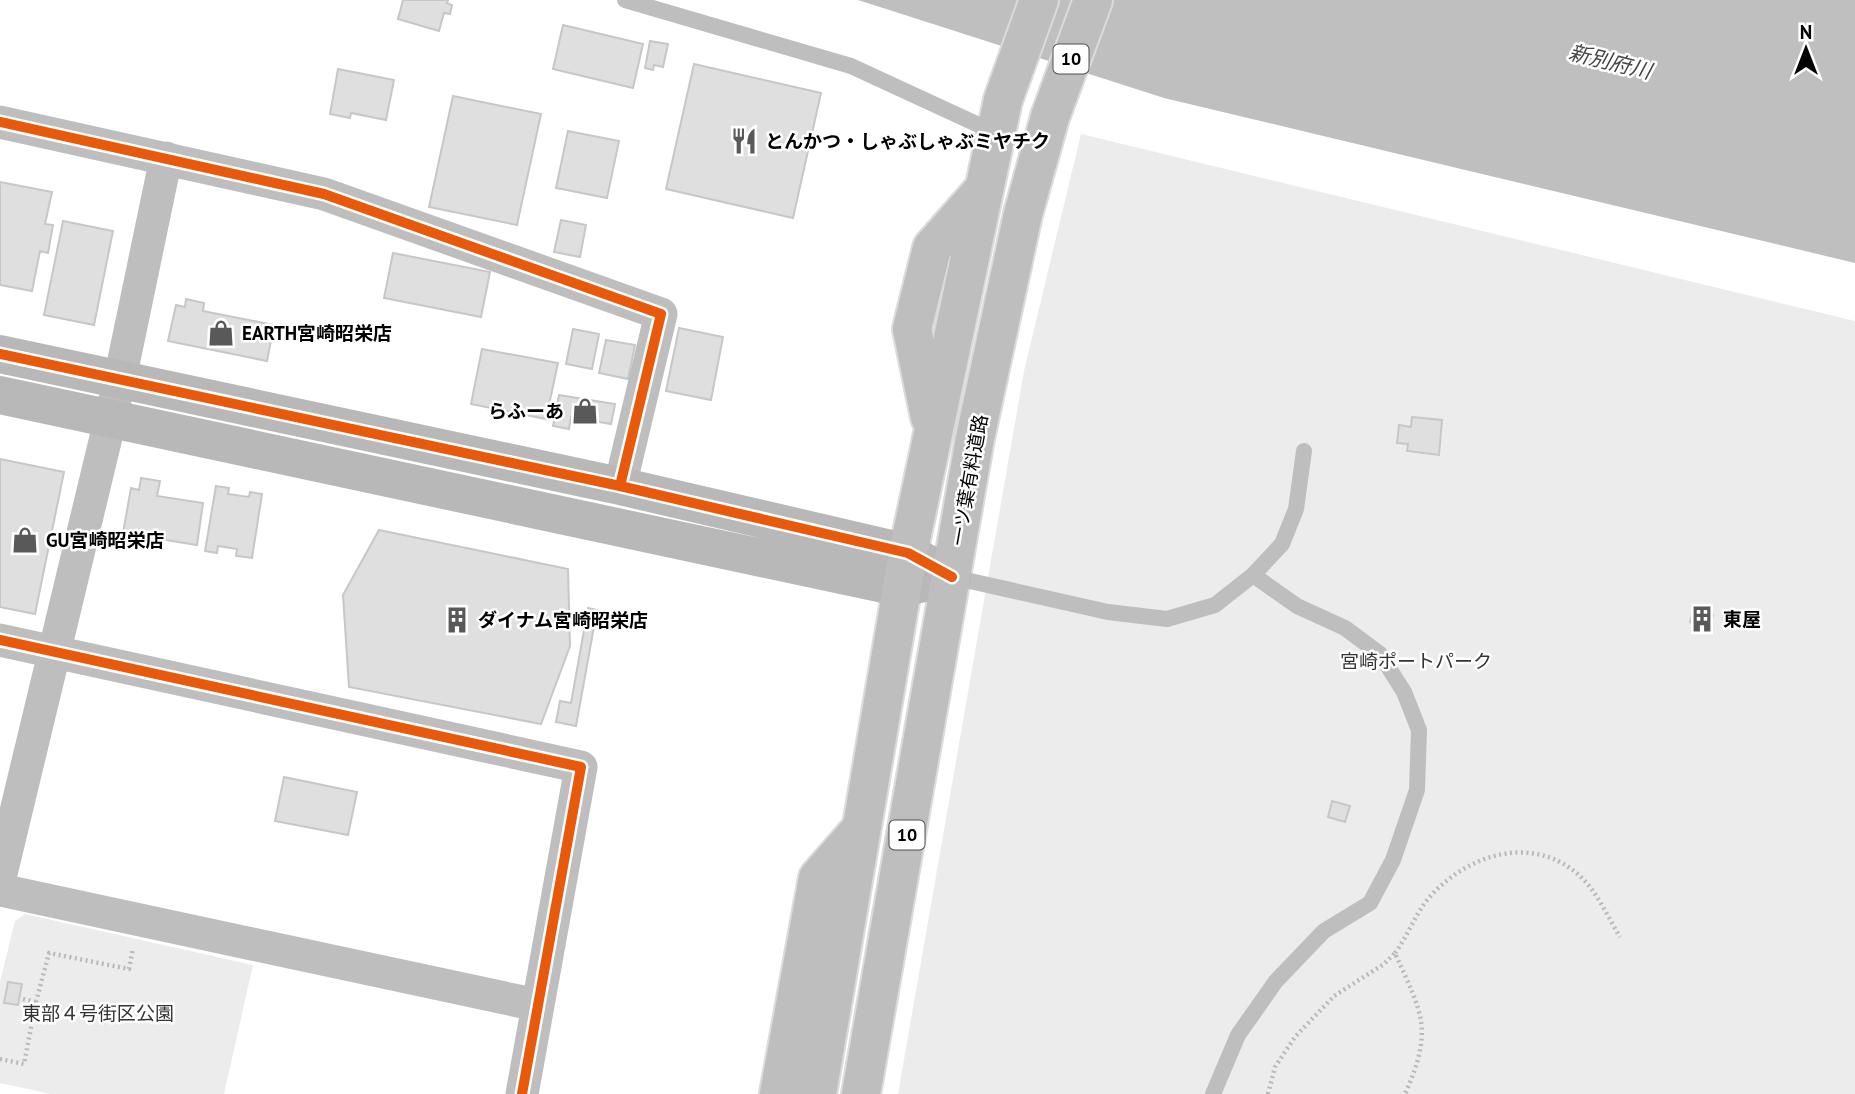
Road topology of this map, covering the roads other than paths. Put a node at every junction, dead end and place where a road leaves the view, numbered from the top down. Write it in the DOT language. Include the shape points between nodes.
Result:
graph roads {
  1 [pos="625,0"];
  2 [pos="1039,0"];
  3 [pos="1093,0"];
  4 [pos="1000,116"];
  5 [pos="0,122"];
  6 [pos="166,158"];
  7 [pos="0,355"];
  8 [pos="120,379"];
  9 [pos="0,395"];
  10 [pos="110,418"];
  11 [pos="1304,451"];
  12 [pos="620,486"];
  13 [pos="905,570"];
  14 [pos="1253,575"];
  15 [pos="952,577"];
  16 [pos="0,639"];
  17 [pos="55,652"];
  18 [pos="860,830"];
  19 [pos="0,878"];
  20 [pos="0,890"];
  21 [pos="537,1005"];
  22 [pos="522,1094"];
  23 [pos="779,1094"];
  24 [pos="817,1094"];
  25 [pos="861,1094"];
  26 [pos="1213,1094"];
  1 -- 4 [label="lane" via="851,66"];
  2 -- 4 [label="main road, 10"];
  3 -- 15 [label="main road, 一ツ葉有料道路 / 10" via="1050,117 1023,214 975,438"];
  4 -- 13 [label="main road, 10"];
  5 -- 6 [label="street"];
  6 -- 8 [label="street"];
  6 -- 12 [label="street" via="324,194 662,314"];
  7 -- 8 [label="street"];
  8 -- 10 [label="street"];
  8 -- 12 [label="street"];
  9 -- 10 [label="street"];
  10 -- 13 [label="street"];
  10 -- 17 [label="street"];
  11 -- 14 [label="lane" via="1296,509 1282,544"];
  12 -- 13 [label="street"];
  13 -- 15 [label="street"];
  13 -- 18 [label="main road, 10"];
  14 -- 15 [label="lane" via="1215,606 1167,619 1108,612"];
  14 -- 26 [label="lane" via="1297,606 1345,628 1380,654 1404,692 1419,730 1417,790 1393,860 1370,903 1324,931 1276,981 1238,1035"];
  15 -- 25 [label="main road, 一ツ葉有料道路 / 10"];
  16 -- 17 [label="street"];
  17 -- 19 [label="street"];
  17 -- 21 [label="street" via="582,767"];
  18 -- 23 [label="main road" via="818,878"];
  18 -- 24 [label="main road, 10"];
  20 -- 21 [label="street"];
  21 -- 22 [label="street"];
}
